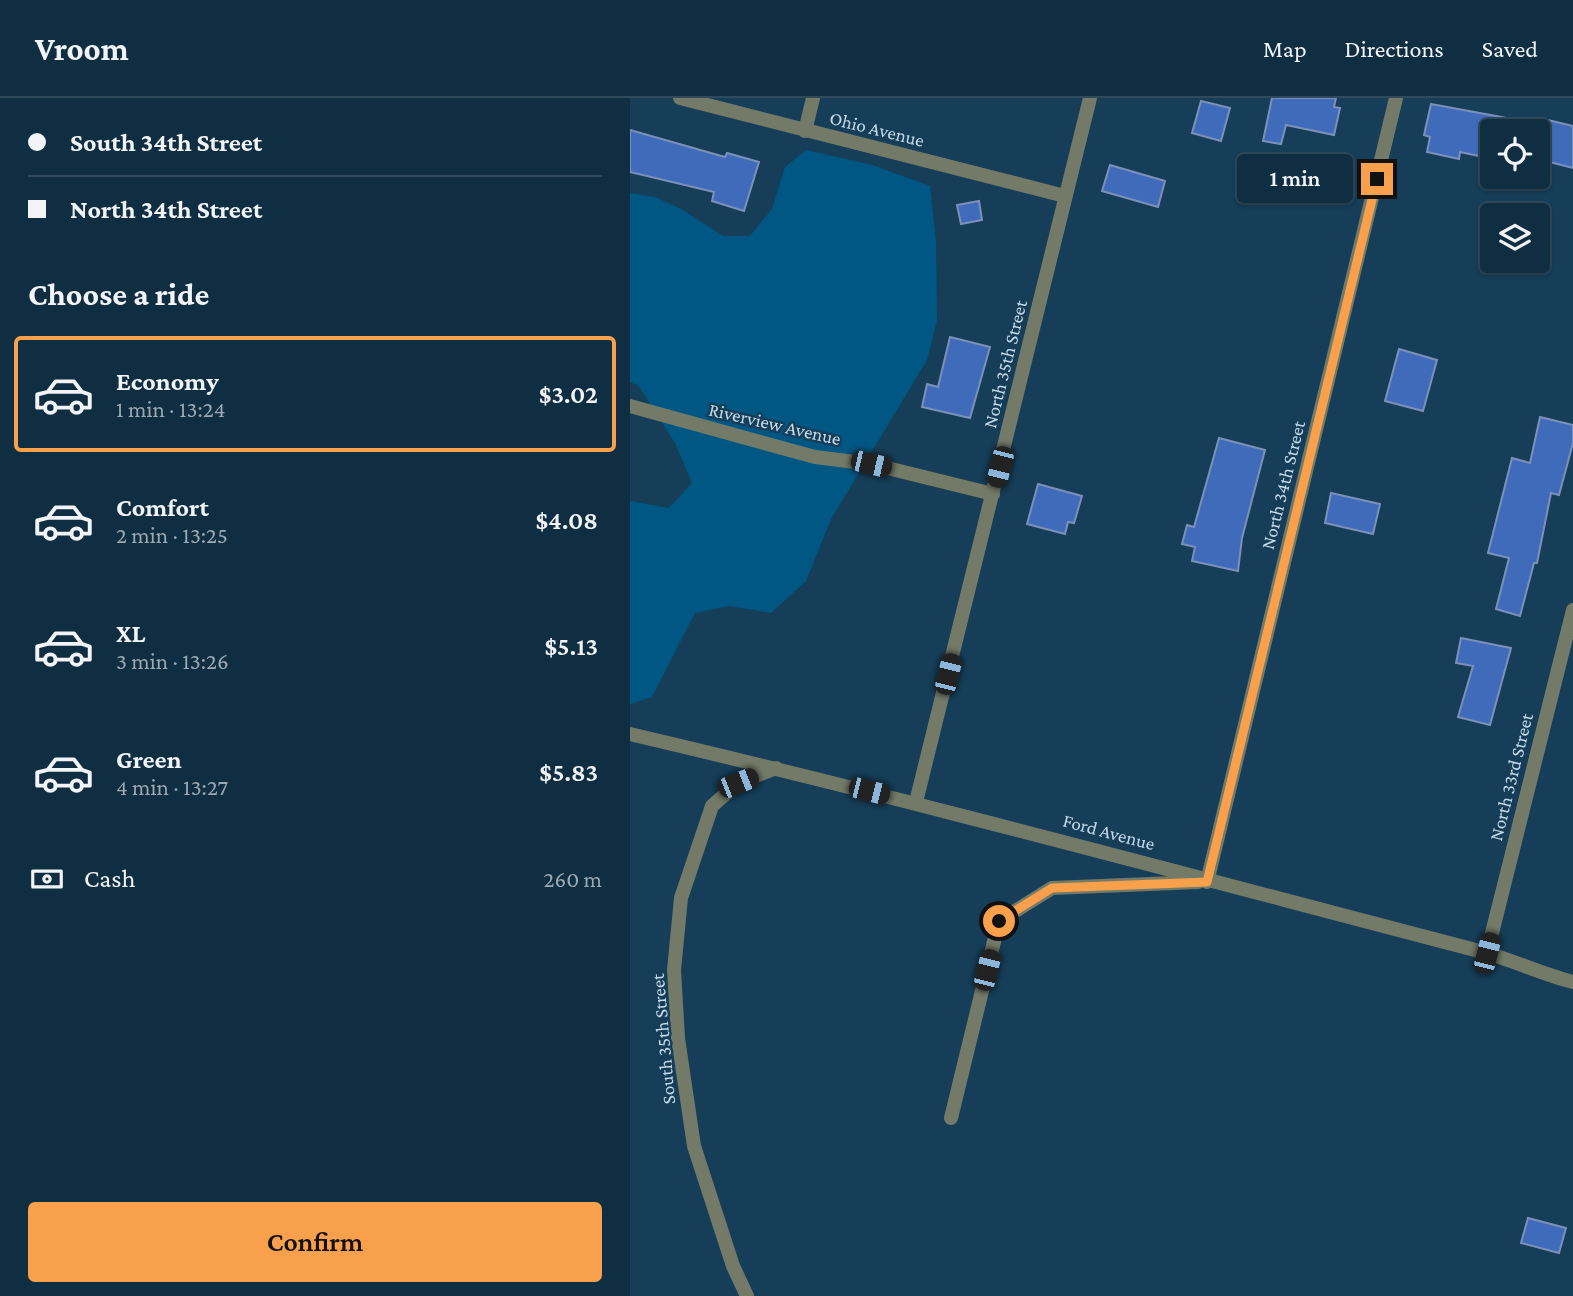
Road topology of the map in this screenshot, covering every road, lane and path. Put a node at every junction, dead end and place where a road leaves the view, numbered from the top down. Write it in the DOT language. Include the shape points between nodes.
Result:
graph roads {
  1 [pos="680,98"];
  2 [pos="813,98"];
  3 [pos="1090,98"];
  4 [pos="1396,98"];
  5 [pos="805,131"];
  6 [pos="1065,196"];
  7 [pos="630,406"];
  8 [pos="993,494"];
  9 [pos="1573,610"];
  10 [pos="630,734"];
  11 [pos="776,768"];
  12 [pos="916,802"];
  13 [pos="1207,882"];
  14 [pos="1487,953"];
  15 [pos="1573,982"];
  16 [pos="951,1118"];
  17 [pos="747,1296"];
  1 -- 5 [label="street, Ohio Avenue"];
  2 -- 5 [label="street"];
  3 -- 6 [label="street, North 35th Street"];
  4 -- 13 [label="street, North 34th Street"];
  5 -- 6 [label="street, Ohio Avenue"];
  6 -- 8 [label="street, North 35th Street"];
  7 -- 8 [label="street, Riverview Avenue" via="815,457 871,464"];
  8 -- 12 [label="street, North 35th Street"];
  9 -- 14 [label="street, North 33rd Street"];
  10 -- 11 [label="street, Ford Avenue"];
  11 -- 12 [label="street, Ford Avenue"];
  11 -- 17 [label="street, South 35th Street" via="738,783 712,806 681,898 674,970 678,1038 694,1146"];
  12 -- 13 [label="street, Ford Avenue" via="1136,858"];
  13 -- 14 [label="street, Ford Avenue"];
  13 -- 16 [label="street" via="1052,888 999,921"];
  14 -- 15 [label="street, Ford Avenue"];
}
